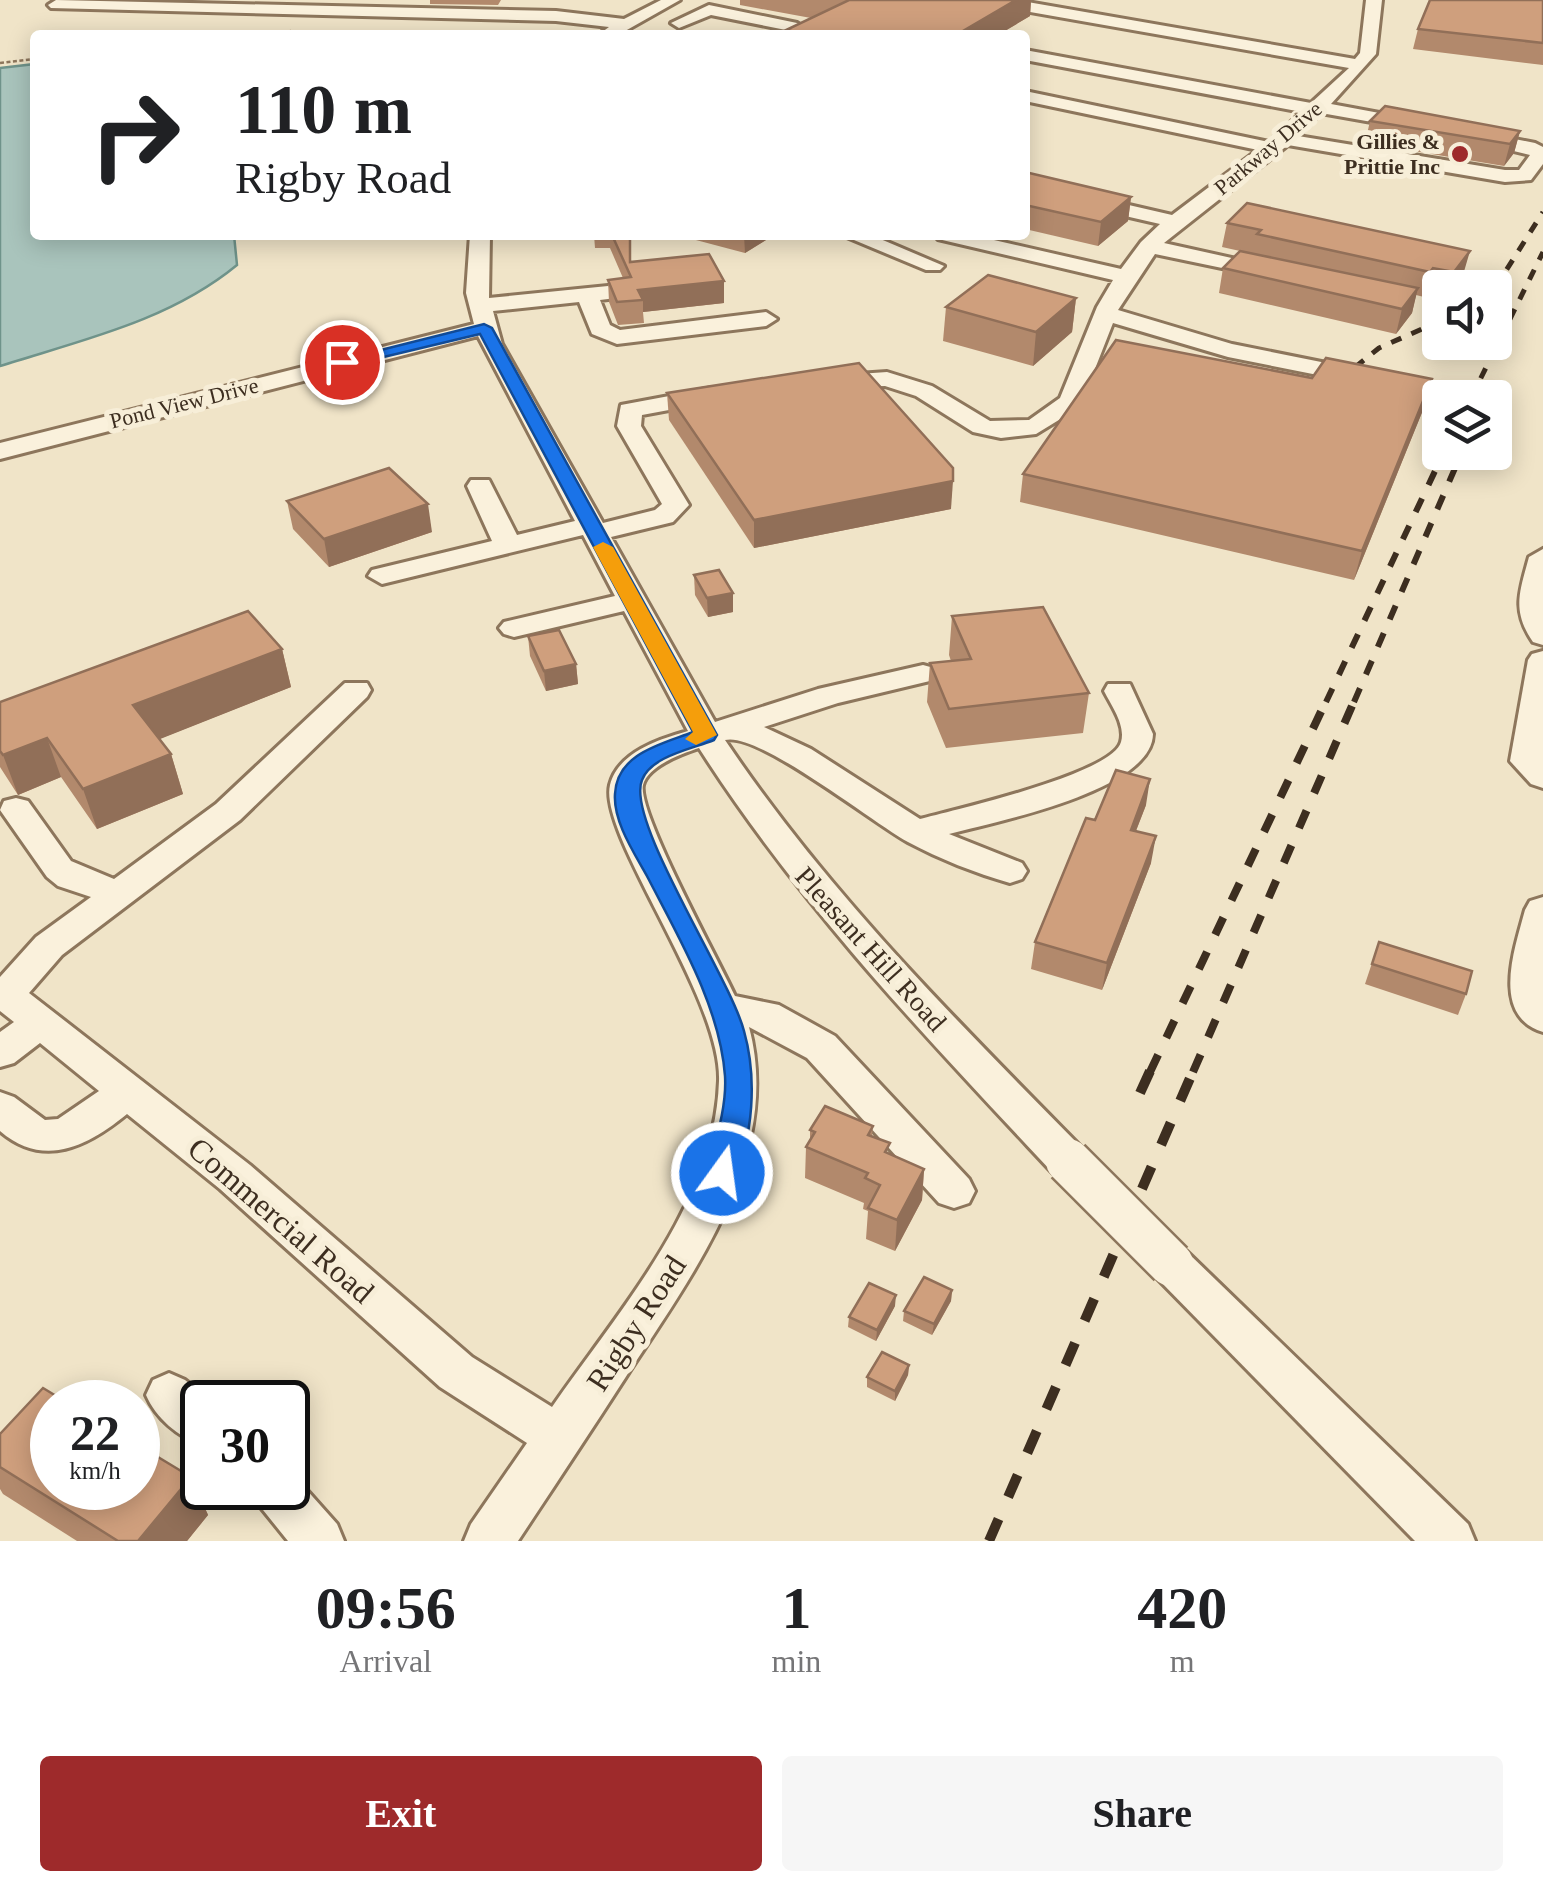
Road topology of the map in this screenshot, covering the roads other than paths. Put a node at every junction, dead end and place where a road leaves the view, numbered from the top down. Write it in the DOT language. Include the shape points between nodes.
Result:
graph roads {
  1 [pos="672,0"];
  2 [pos="990,0"];
  3 [pos="1374,0"];
  4 [pos="538,4"];
  5 [pos="593,4"];
  6 [pos="717,5"];
  7 [pos="56,6"];
  8 [pos="1068,14"];
  9 [pos="627,23"];
  10 [pos="679,24"];
  11 [pos="708,29"];
  12 [pos="615,30"];
  13 [pos="799,30"];
  14 [pos="1040,31"];
  15 [pos="1030,55"];
  16 [pos="1360,65"];
  17 [pos="1030,97"];
  18 [pos="1316,108"];
  19 [pos="1278,143"];
  20 [pos="1030,188"];
  21 [pos="1174,221"];
  22 [pos="1042,236"];
  23 [pos="480,240"];
  24 [pos="865,240"];
  25 [pos="966,240"];
  26 [pos="1148,246"];
  27 [pos="1021,253"];
  28 [pos="934,266"];
  29 [pos="1126,277"];
  30 [pos="1301,279"];
  31 [pos="613,292"];
  32 [pos="588,296"];
  33 [pos="481,317"];
  34 [pos="1105,317"];
  35 [pos="766,319"];
  36 [pos="1380,380"];
  37 [pos="800,388"];
  38 [pos="744,397"];
  39 [pos="0,451"];
  40 [pos="480,486"];
  41 [pos="593,528"];
  42 [pos="507,543"];
  43 [pos="1543,557"];
  44 [pos="382,576"];
  45 [pos="631,601"];
  46 [pos="514,628"];
  47 [pos="1543,636"];
  48 [pos="1543,660"];
  49 [pos="923,674"];
  50 [pos="356,690"];
  51 [pos="1119,691"];
  52 [pos="721,732"];
  53 [pos="1543,777"];
  54 [pos="16,808"];
  55 [pos="916,831"];
  56 [pos="1010,870"];
  57 [pos="121,894"];
  58 [pos="1543,910"];
  59 [pos="3,995"];
  60 [pos="723,1008"];
  61 [pos="1543,1018"];
  62 [pos="42,1022"];
  63 [pos="0,1052"];
  64 [pos="130,1090"];
  65 [pos="0,1108"];
  66 [pos="954,1191"];
  67 [pos="560,1438"];
  68 [pos="294,1510"];
  69 [pos="319,1541"];
  70 [pos="489,1541"];
  71 [pos="1450,1541"];
  1 -- 9 [label="street"];
  2 -- 8 [label="street"];
  3 -- 16 [label="street" via="1369,48"];
  4 -- 5 [label="street"];
  6 -- 10 [label="street"];
  6 -- 13 [label="street"];
  7 -- 9 [label="street"];
  8 -- 14 [label="street"];
  8 -- 16 [label="street"];
  9 -- 10 [label="street"];
  9 -- 12 [label="street"];
  10 -- 11 [label="street"];
  15 -- 18 [label="street"];
  16 -- 18 [label="street, Parkway Drive"];
  17 -- 19 [label="street"];
  18 -- 19 [label="street, Parkway Drive"];
  18 -- 19 [label="street" via="1541,154 1524,176 1506,176"];
  19 -- 21 [label="street, Parkway Drive"];
  20 -- 21 [label="street"];
  21 -- 26 [label="street, Parkway Drive"];
  22 -- 27 [label="street"];
  23 -- 33 [label="street, Pleasant Hill Road"];
  24 -- 28 [label="street"];
  25 -- 27 [label="street"];
  26 -- 29 [label="street, Parkway Drive"];
  26 -- 30 [label="street"];
  27 -- 29 [label="street"];
  29 -- 34 [label="street, Parkway Drive"];
  31 -- 32 [label="street, Pond View Drive"];
  32 -- 33 [label="street, Pond View Drive"];
  32 -- 35 [label="street" via="600,329 617,336"];
  33 -- 39 [label="street, Pond View Drive"];
  33 -- 41 [label="street, Pleasant Hill Road"];
  34 -- 36 [label="street"];
  34 -- 37 [label="street, Parkway Drive" via="1071,402 1036,427 982,428 924,390 887,379"];
  38 -- 41 [label="street" via="703,396 630,410 629,426 676,505 664,516"];
  40 -- 42 [label="street"];
  41 -- 42 [label="street"];
  41 -- 45 [label="street, Pleasant Hill Road"];
  42 -- 44 [label="street"];
  43 -- 47 [label="street" via="1531,606"];
  45 -- 46 [label="street"];
  45 -- 52 [label="street, Pleasant Hill Road"];
  48 -- 53 [label="street" via="1526,761"];
  49 -- 52 [label="street"];
  50 -- 57 [label="street" via="228,812"];
  51 -- 55 [label="street" via="1137,730 1135,749 1122,765 1034,799"];
  52 -- 55 [label="street" via="771,739"];
  52 -- 60 [label="street, Rigby Road" via="650,756 632,773 626,796 638,836"];
  52 -- 71 [label="street, Pleasant Hill Road, bridge" via="761,819 836,915 1068,1161"];
  54 -- 57 [label="street" via="58,868"];
  55 -- 56 [label="street"];
  57 -- 59 [label="street" via="50,946"];
  58 -- 61 [label="street" via="1527,991"];
  59 -- 62 [label="street, Commercial Road"];
  60 -- 66 [label="street" via="766,1014 821,1047"];
  60 -- 67 [label="street, Rigby Road" via="739,1078 722,1173 666,1279"];
  62 -- 63 [label="street"];
  62 -- 64 [label="street, Commercial Road"];
  64 -- 65 [label="street" via="69,1133 49,1137"];
  64 -- 67 [label="street, Commercial Road" via="431,1352"];
  67 -- 70 [label="street, Rigby Road"];
  68 -- 69 [label="street"];
}
